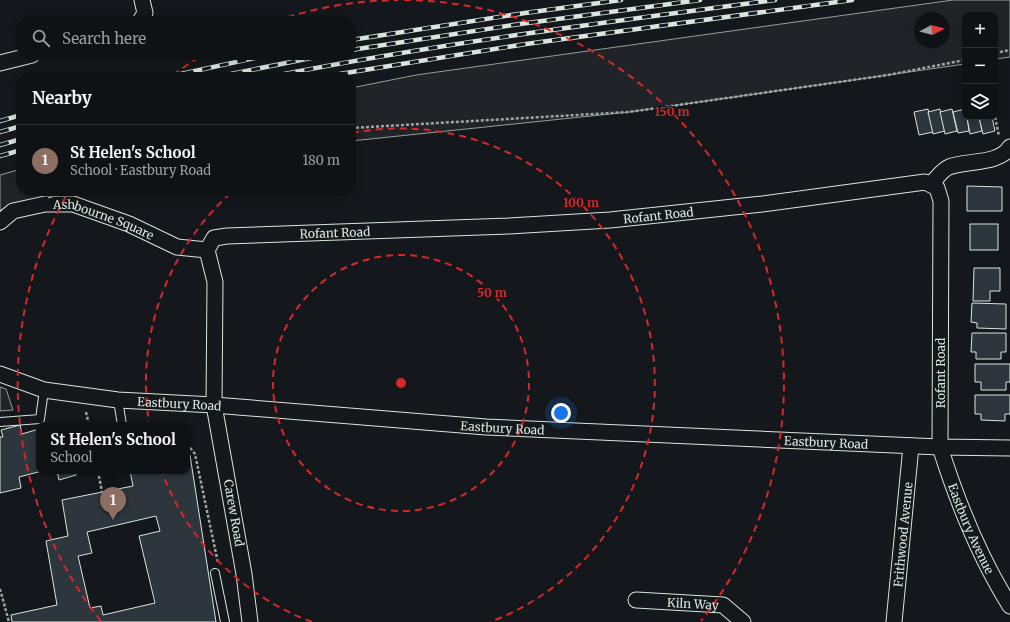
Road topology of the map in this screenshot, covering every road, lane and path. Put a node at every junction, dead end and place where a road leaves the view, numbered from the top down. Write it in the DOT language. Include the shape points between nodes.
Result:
graph roads {
  1 [pos="142,0"];
  2 [pos="143,16"];
  3 [pos="1010,50"];
  4 [pos="998,52"];
  5 [pos="16,59"];
  6 [pos="962,61"];
  7 [pos="0,63"];
  8 [pos="356,128"];
  9 [pos="1010,147"];
  10 [pos="931,184"];
  11 [pos="0,222"];
  12 [pos="208,250"];
  13 [pos="0,374"];
  14 [pos="44,390"];
  15 [pos="118,400"];
  16 [pos="214,405"];
  17 [pos="0,422"];
  18 [pos="122,422"];
  19 [pos="910,446"];
  20 [pos="940,447"];
  21 [pos="190,448"];
  22 [pos="1010,448"];
  23 [pos="99,474"];
  24 [pos="102,492"];
  25 [pos="215,573"];
  26 [pos="0,588"];
  27 [pos="636,600"];
  28 [pos="1010,606"];
  29 [pos="9,622"];
  30 [pos="225,622"];
  31 [pos="250,622"];
  32 [pos="743,622"];
  33 [pos="894,622"];
  1 -- 2 [label="street" via="145,13"];
  3 -- 4 [label="path"];
  5 -- 7 [label="street"];
  6 -- 8 [label="path" via="888,75 629,112"];
  9 -- 10 [label="street" via="1005,154 993,158 948,167"];
  10 -- 12 [label="street, Rofant Road" via="914,182 762,204 610,220 220,237 214,238"];
  10 -- 20 [label="street, Rofant Road" via="937,188 941,201"];
  11 -- 12 [label="street, Ashbourne Square" via="13,211 45,204 72,204 129,224 177,247"];
  12 -- 16 [label="street" via="215,282"];
  13 -- 14 [label="street, Eastbury Road"];
  14 -- 15 [label="street, Eastbury Road"];
  14 -- 17 [label="lane" via="40,419"];
  15 -- 16 [label="street, Eastbury Road"];
  15 -- 18 [label="lane"];
  16 -- 19 [label="street, Eastbury Road" via="486,427"];
  16 -- 31 [label="street, Carew Road"];
  19 -- 20 [label="street, Eastbury Road"];
  19 -- 33 [label="street, Frithwood Avenue"];
  20 -- 22 [label="street, Eastbury Road"];
  20 -- 28 [label="street, Eastbury Avenue" via="977,543"];
  21 -- 25 [label="path" via="195,454 218,560"];
  23 -- 24 [label="path"];
  25 -- 30 [label="lane"];
  26 -- 29 [label="path"];
  27 -- 32 [label="street, Kiln Way" via="723,605"];
}
